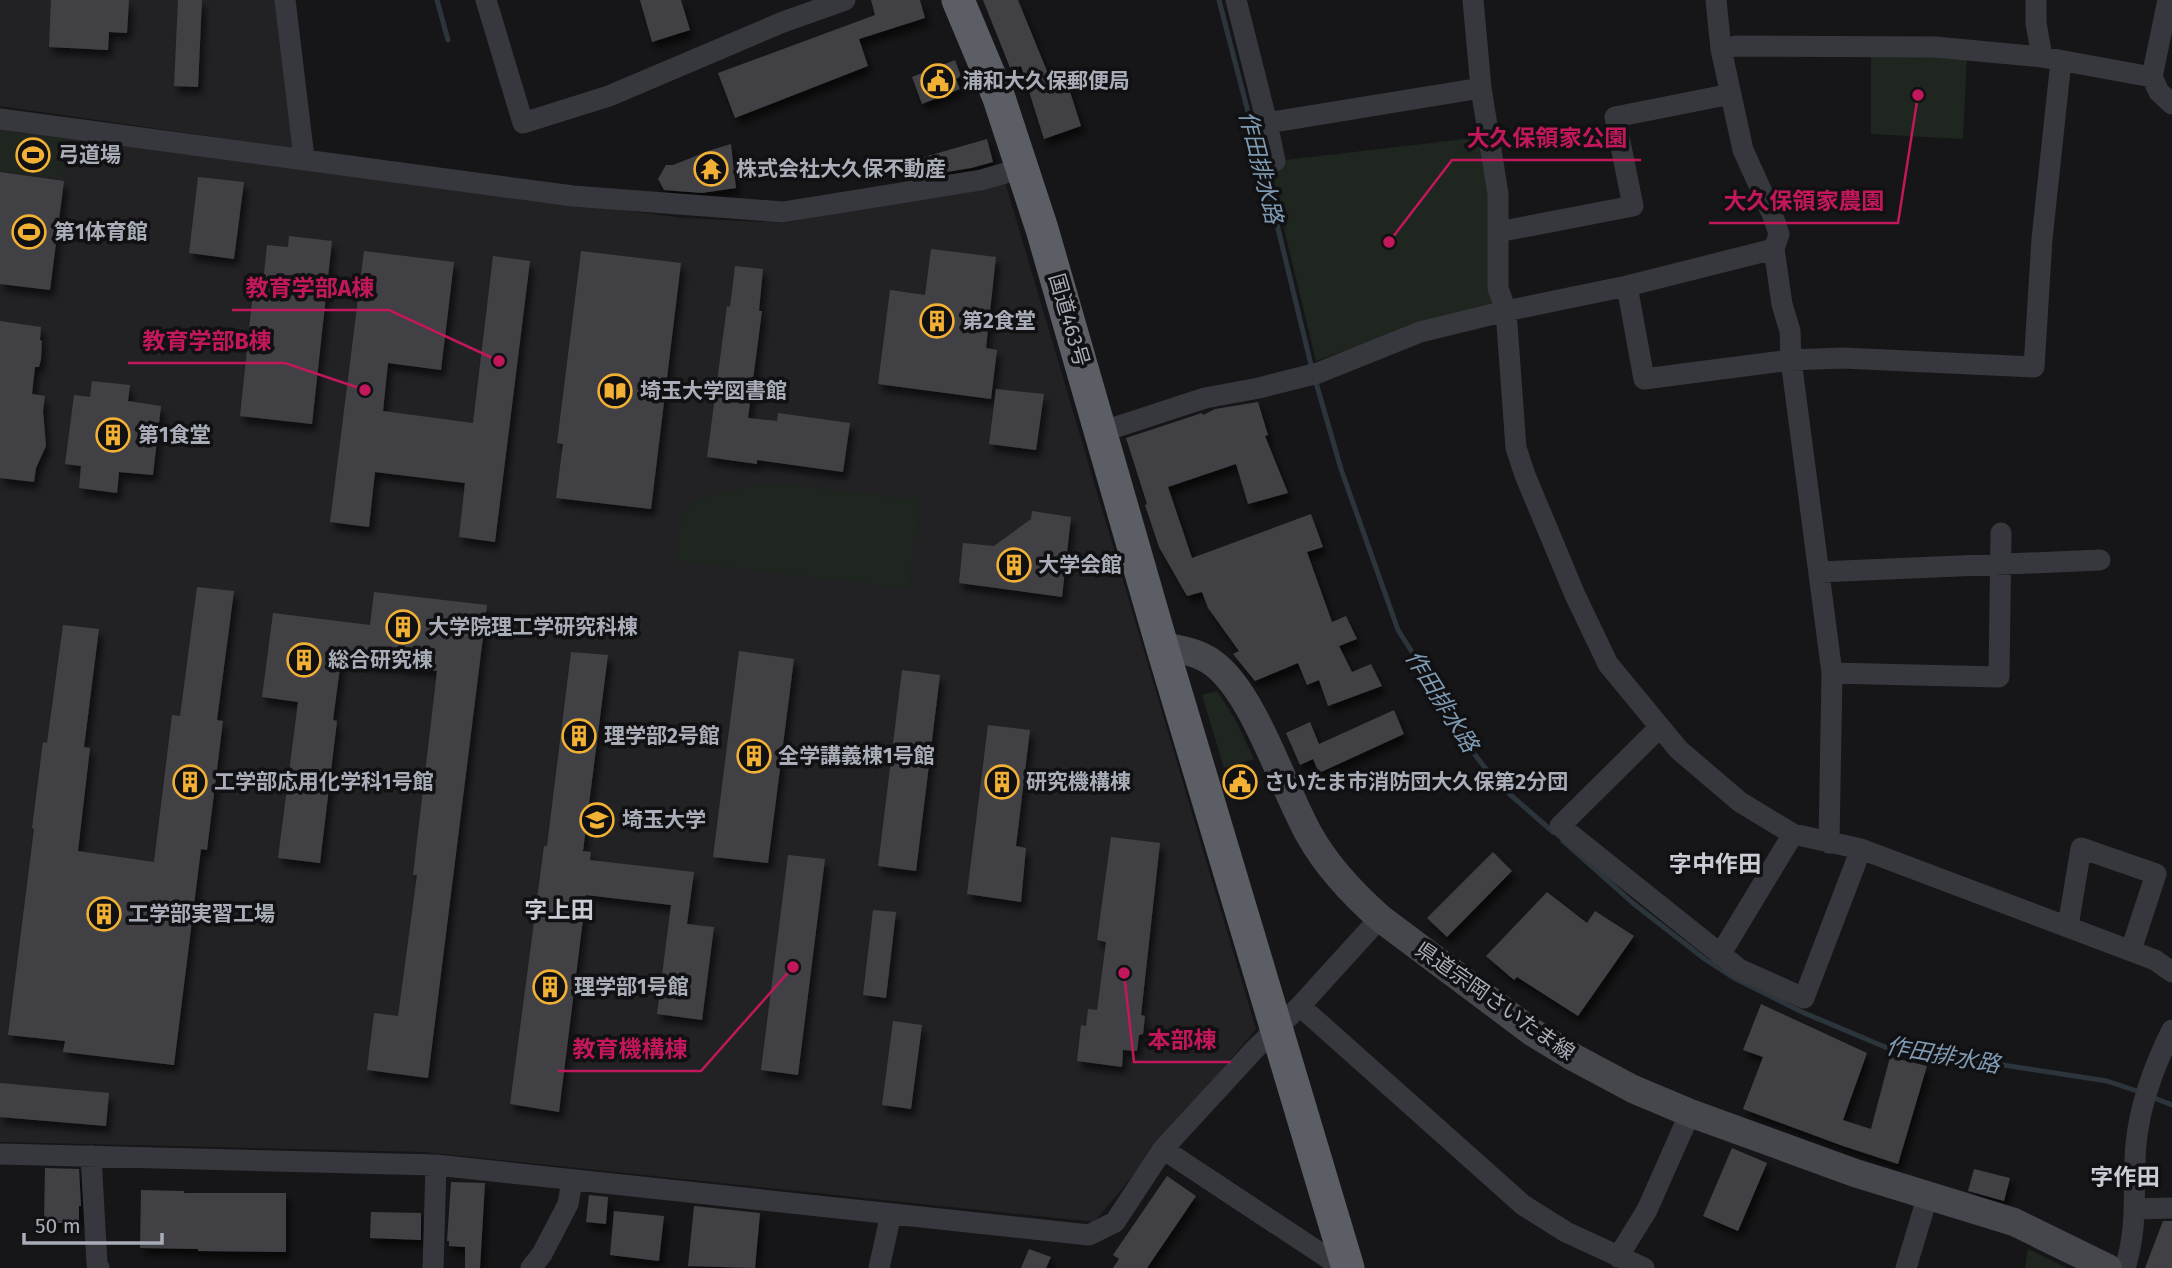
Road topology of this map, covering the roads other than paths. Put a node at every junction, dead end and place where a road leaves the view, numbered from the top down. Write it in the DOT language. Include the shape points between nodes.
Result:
graph roads {
  1 [pos="285,0"];
  2 [pos="486,0"];
  3 [pos="845,0"];
  4 [pos="958,0"];
  5 [pos="1236,0"];
  6 [pos="1473,0"];
  7 [pos="1716,0"];
  8 [pos="2036,0"];
  9 [pos="2168,0"];
  10 [pos="1721,48"];
  11 [pos="2052,59"];
  12 [pos="2152,77"];
  13 [pos="1481,88"];
  14 [pos="1731,94"];
  15 [pos="2172,104"];
  16 [pos="0,119"];
  17 [pos="1267,123"];
  18 [pos="304,158"];
  19 [pos="1275,161"];
  20 [pos="1023,169"];
  21 [pos="1498,232"];
  22 [pos="1774,249"];
  23 [pos="1627,286"];
  24 [pos="1506,311"];
  25 [pos="1791,360"];
  26 [pos="1101,432"];
  27 [pos="2001,533"];
  28 [pos="2101,560"];
  29 [pos="2001,564"];
  30 [pos="1819,572"];
  31 [pos="1162,646"];
  32 [pos="1832,673"];
  33 [pos="1660,727"];
  34 [pos="1793,834"];
  35 [pos="1829,843"];
  36 [pos="1861,849"];
  37 [pos="1380,918"];
  38 [pos="2068,926"];
  39 [pos="2131,950"];
  40 [pos="1720,955"];
  41 [pos="2172,972"];
  42 [pos="1300,1006"];
  43 [pos="1277,1030"];
  44 [pos="2172,1030"];
  45 [pos="1690,1113"];
  46 [pos="1163,1149"];
  47 [pos="0,1154"];
  48 [pos="91,1156"];
  49 [pos="436,1165"];
  50 [pos="572,1180"];
  51 [pos="1927,1195"];
  52 [pos="2172,1208"];
  53 [pos="2136,1209"];
  54 [pos="891,1214"];
  55 [pos="1618,1258"];
  56 [pos="99,1268"];
  57 [pos="432,1268"];
  58 [pos="531,1268"];
  59 [pos="879,1268"];
  60 [pos="1346,1268"];
  61 [pos="1644,1268"];
  62 [pos="1906,1268"];
  63 [pos="2108,1268"];
  64 [pos="2125,1268"];
  1 -- 18 [label="street"];
  2 -- 3 [label="street" via="523,122 609,96"];
  4 -- 20 [label="highway, 国道463号"];
  5 -- 17 [label="street"];
  6 -- 13 [label="street"];
  7 -- 10 [label="street"];
  8 -- 11 [label="street" via="2036,23"];
  9 -- 12 [label="street"];
  10 -- 11 [label="street" via="1935,47"];
  10 -- 14 [label="street"];
  11 -- 12 [label="street"];
  11 -- 25 [label="street" via="2034,367"];
  12 -- 15 [label="street"];
  13 -- 17 [label="street"];
  13 -- 21 [label="street" via="1498,194"];
  14 -- 21 [label="street" via="1615,117 1633,206"];
  14 -- 22 [label="street" via="1743,150 1779,234"];
  16 -- 18 [label="street"];
  17 -- 19 [label="street"];
  18 -- 20 [label="street" via="573,196 783,212"];
  20 -- 26 [label="highway, 国道463号"];
  21 -- 24 [label="street" via="1498,288"];
  22 -- 23 [label="street"];
  22 -- 25 [label="street"];
  23 -- 24 [label="street"];
  23 -- 25 [label="street" via="1644,379"];
  24 -- 26 [label="street" via="1420,332 1314,374 1205,398"];
  24 -- 33 [label="street" via="1516,448 1525,475 1608,664"];
  25 -- 30 [label="street"];
  26 -- 31 [label="highway, 国道463号"];
  27 -- 29 [label="street"];
  28 -- 29 [label="street"];
  29 -- 30 [label="street"];
  29 -- 32 [label="street" via="1999,677"];
  30 -- 32 [label="street"];
  31 -- 37 [label="main road, 県道宗岡さいたま線" via="1199,656 1229,678 1315,844 1340,879"];
  31 -- 43 [label="highway, 国道463号"];
  32 -- 35 [label="street"];
  33 -- 34 [label="street" via="1721,788"];
  33 -- 40 [label="street" via="1560,826"];
  34 -- 35 [label="street"];
  34 -- 40 [label="street"];
  35 -- 36 [label="street"];
  36 -- 38 [label="street"];
  36 -- 40 [label="street" via="1804,998 1739,969"];
  37 -- 42 [label="street"];
  37 -- 45 [label="main road, 県道宗岡さいたま線" via="1573,1058"];
  38 -- 39 [label="street"];
  38 -- 39 [label="street" via="2081,848 2156,874"];
  39 -- 41 [label="street"];
  42 -- 43 [label="street"];
  42 -- 55 [label="street" via="1523,1205"];
  43 -- 46 [label="street"];
  43 -- 60 [label="highway, 国道463号"];
  44 -- 53 [label="street" via="2146,1094 2136,1147"];
  45 -- 51 [label="main road, 県道宗岡さいたま線"];
  45 -- 55 [label="street" via="1647,1210"];
  46 -- 54 [label="street" via="1115,1222 1088,1235"];
  46 -- 60 [label="street"];
  47 -- 48 [label="street"];
  48 -- 49 [label="street"];
  48 -- 56 [label="street"];
  49 -- 50 [label="street"];
  49 -- 57 [label="street"];
  50 -- 54 [label="street"];
  50 -- 58 [label="street" via="568,1204"];
  51 -- 62 [label="street"];
  51 -- 63 [label="main road, 県道宗岡さいたま線" via="2014,1222"];
  52 -- 53 [label="street"];
  53 -- 64 [label="street"];
  54 -- 59 [label="street"];
  55 -- 61 [label="street"];
}
